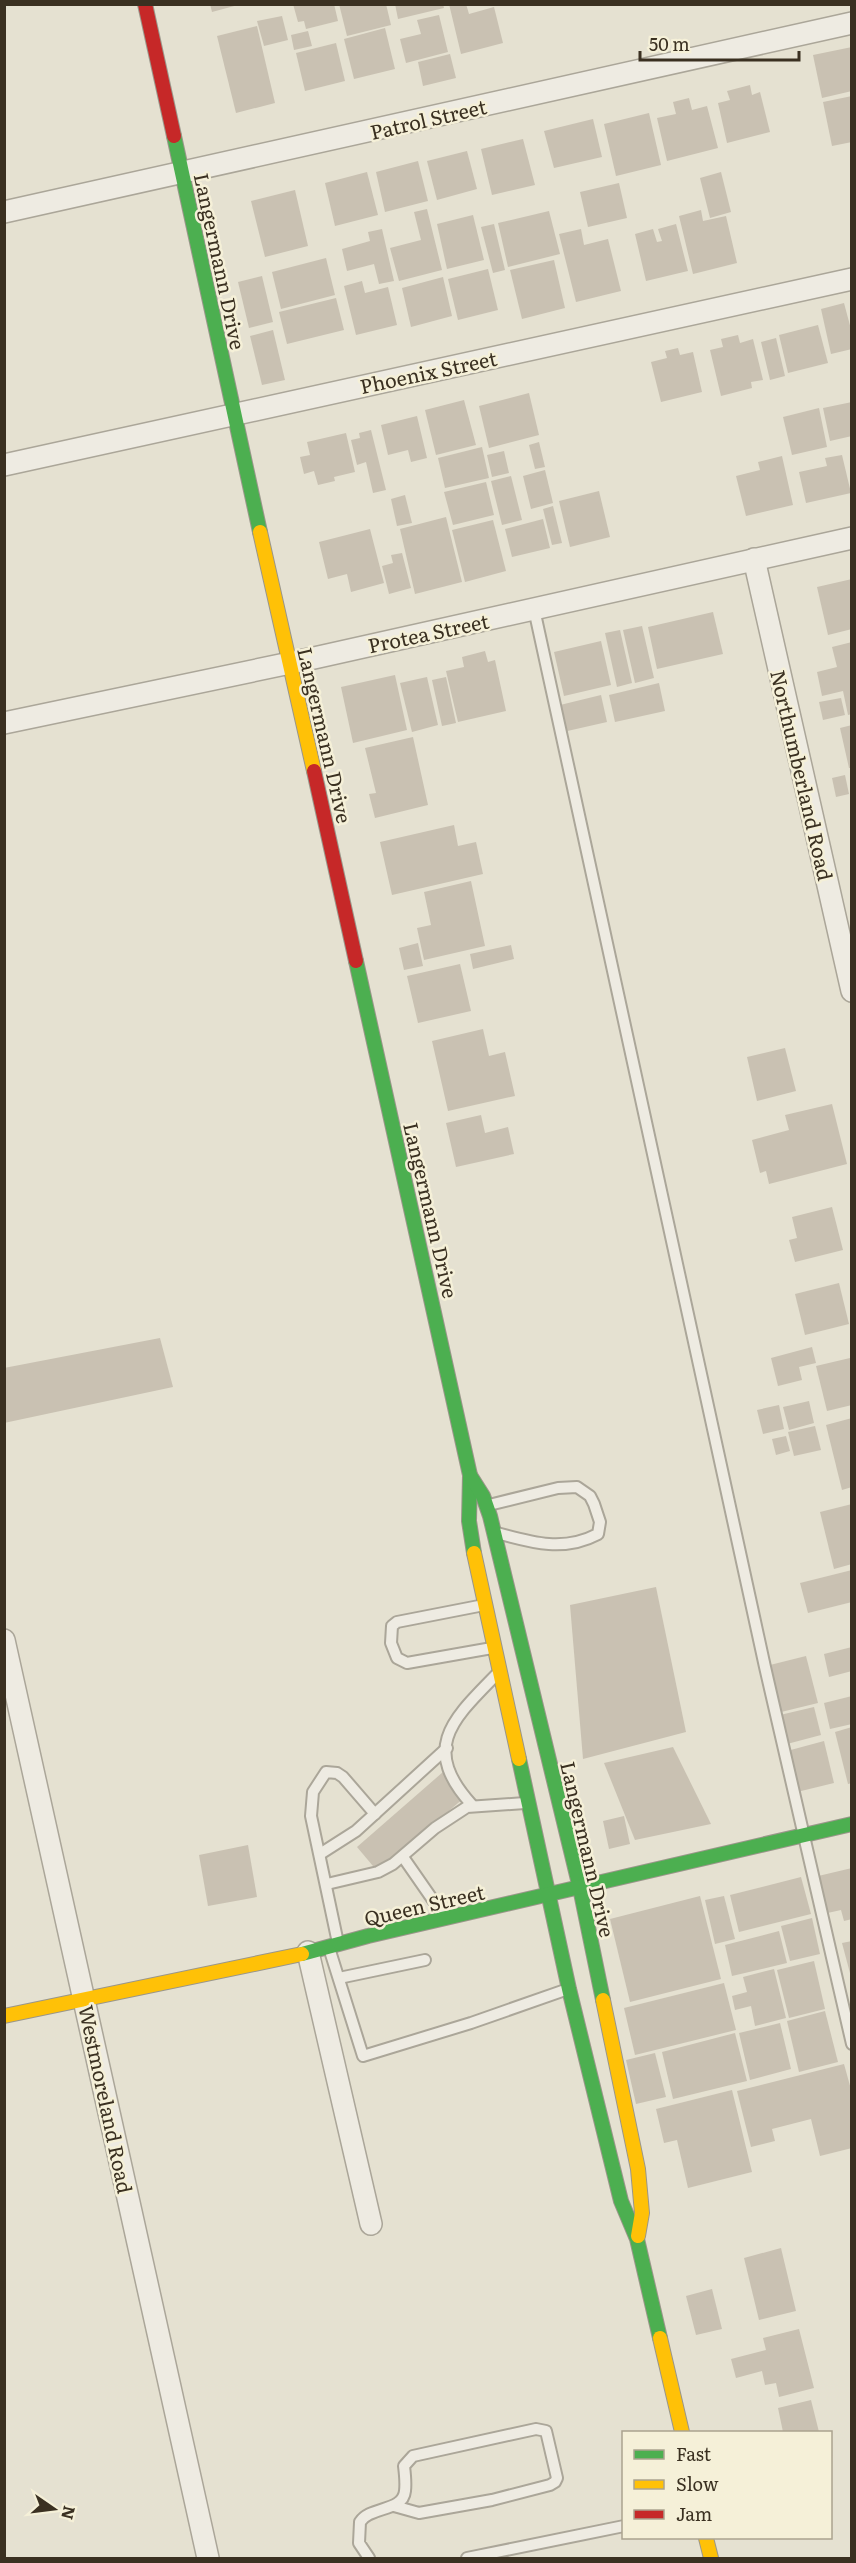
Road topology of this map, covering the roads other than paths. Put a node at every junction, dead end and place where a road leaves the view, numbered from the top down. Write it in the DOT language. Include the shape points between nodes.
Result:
graph roads {
  1 [pos="145,4"];
  2 [pos="852,23"];
  3 [pos="182,172"];
  4 [pos="4,212"];
  5 [pos="852,279"];
  6 [pos="234,413"];
  7 [pos="4,465"];
  8 [pos="852,538"];
  9 [pos="754,560"];
  10 [pos="534,609"];
  11 [pos="290,663"];
  12 [pos="4,723"];
  13 [pos="852,992"];
  14 [pos="470,1475"];
  15 [pos="486,1506"];
  16 [pos="494,1532"];
  17 [pos="485,1605"];
  18 [pos="4,1640"];
  19 [pos="494,1648"];
  20 [pos="499,1672"];
  21 [pos="447,1748"];
  22 [pos="529,1803"];
  23 [pos="472,1805"];
  24 [pos="375,1814"];
  25 [pos="852,1824"];
  26 [pos="803,1835"];
  27 [pos="320,1854"];
  28 [pos="403,1857"];
  29 [pos="327,1884"];
  30 [pos="580,1888"];
  31 [pos="549,1896"];
  32 [pos="446,1918"];
  33 [pos="334,1946"];
  34 [pos="308,1952"];
  35 [pos="425,1960"];
  36 [pos="339,1978"];
  37 [pos="569,1989"];
  38 [pos="85,1998"];
  39 [pos="4,2016"];
  40 [pos="852,2044"];
  41 [pos="371,2224"];
  42 [pos="637,2239"];
  43 [pos="682,2431"];
  44 [pos="394,2506"];
  45 [pos="622,2526"];
  46 [pos="706,2539"];
  47 [pos="208,2559"];
  48 [pos="369,2559"];
  49 [pos="467,2559"];
  50 [pos="711,2559"];
  1 -- 3 [label="main road, Langermann Drive"];
  2 -- 3 [label="street, Patrol Street"];
  3 -- 4 [label="street, Patrol Street"];
  3 -- 6 [label="main road, Langermann Drive"];
  5 -- 6 [label="street, Phoenix Street"];
  6 -- 7 [label="street, Phoenix Street"];
  6 -- 11 [label="main road, Langermann Drive"];
  8 -- 9 [label="street, Protea Street"];
  9 -- 10 [label="street, Protea Street"];
  9 -- 13 [label="street, Northumberland Road"];
  10 -- 11 [label="street, Protea Street"];
  10 -- 26 [label="lane"];
  11 -- 12 [label="street, Protea Street"];
  11 -- 14 [label="main road, Langermann Drive"];
  14 -- 15 [label="main road, Langermann Drive"];
  14 -- 17 [label="main road, Langermann Drive" via="469,1521"];
  15 -- 16 [label="main road, Langermann Drive"];
  15 -- 16 [label="lane" via="577,1487 590,1496 600,1522 598,1534 560,1546"];
  16 -- 30 [label="main road, Langermann Drive"];
  17 -- 19 [label="main road, Langermann Drive"];
  17 -- 19 [label="lane" via="397,1623 392,1626 391,1643 397,1658 407,1663"];
  18 -- 38 [label="street, Westmoreland Road"];
  19 -- 20 [label="main road, Langermann Drive"];
  20 -- 21 [label="lane" via="454,1719"];
  20 -- 22 [label="main road, Langermann Drive"];
  21 -- 23 [label="lane" via="451,1775"];
  21 -- 24 [label="lane"];
  22 -- 23 [label="lane"];
  22 -- 31 [label="main road, Langermann Drive"];
  23 -- 28 [label="lane" via="435,1828"];
  24 -- 27 [label="lane"];
  24 -- 27 [label="lane" via="343,1777 326,1772 311,1799"];
  25 -- 26 [label="main road, Queen Street"];
  26 -- 30 [label="main road, Queen Street"];
  26 -- 40 [label="lane"];
  27 -- 29 [label="lane"];
  28 -- 29 [label="lane" via="378,1872"];
  28 -- 32 [label="lane"];
  29 -- 33 [label="lane"];
  30 -- 31 [label="main road, Queen Street"];
  30 -- 42 [label="main road, Langermann Drive" via="638,2169 642,2213"];
  31 -- 32 [label="main road, Queen Street"];
  31 -- 37 [label="main road, Langermann Drive"];
  32 -- 33 [label="main road, Queen Street"];
  33 -- 34 [label="main road, Queen Street"];
  33 -- 36 [label="lane"];
  34 -- 38 [label="main road, Queen Street"];
  34 -- 41 [label="street"];
  35 -- 36 [label="lane"];
  36 -- 37 [label="lane" via="363,2056"];
  37 -- 42 [label="main road, Langermann Drive" via="621,2201"];
  38 -- 39 [label="main road, Queen Street"];
  38 -- 47 [label="street, Westmoreland Road"];
  42 -- 43 [label="main road, Langermann Drive"];
  44 -- 44 [label="lane" via="419,2513 550,2485 557,2478 546,2431 536,2429 413,2456 404,2466 405,2493"];
  44 -- 48 [label="lane" via="368,2513 360,2522 360,2543"];
  45 -- 49 [label="lane"];
  46 -- 50 [label="main road"];
}
